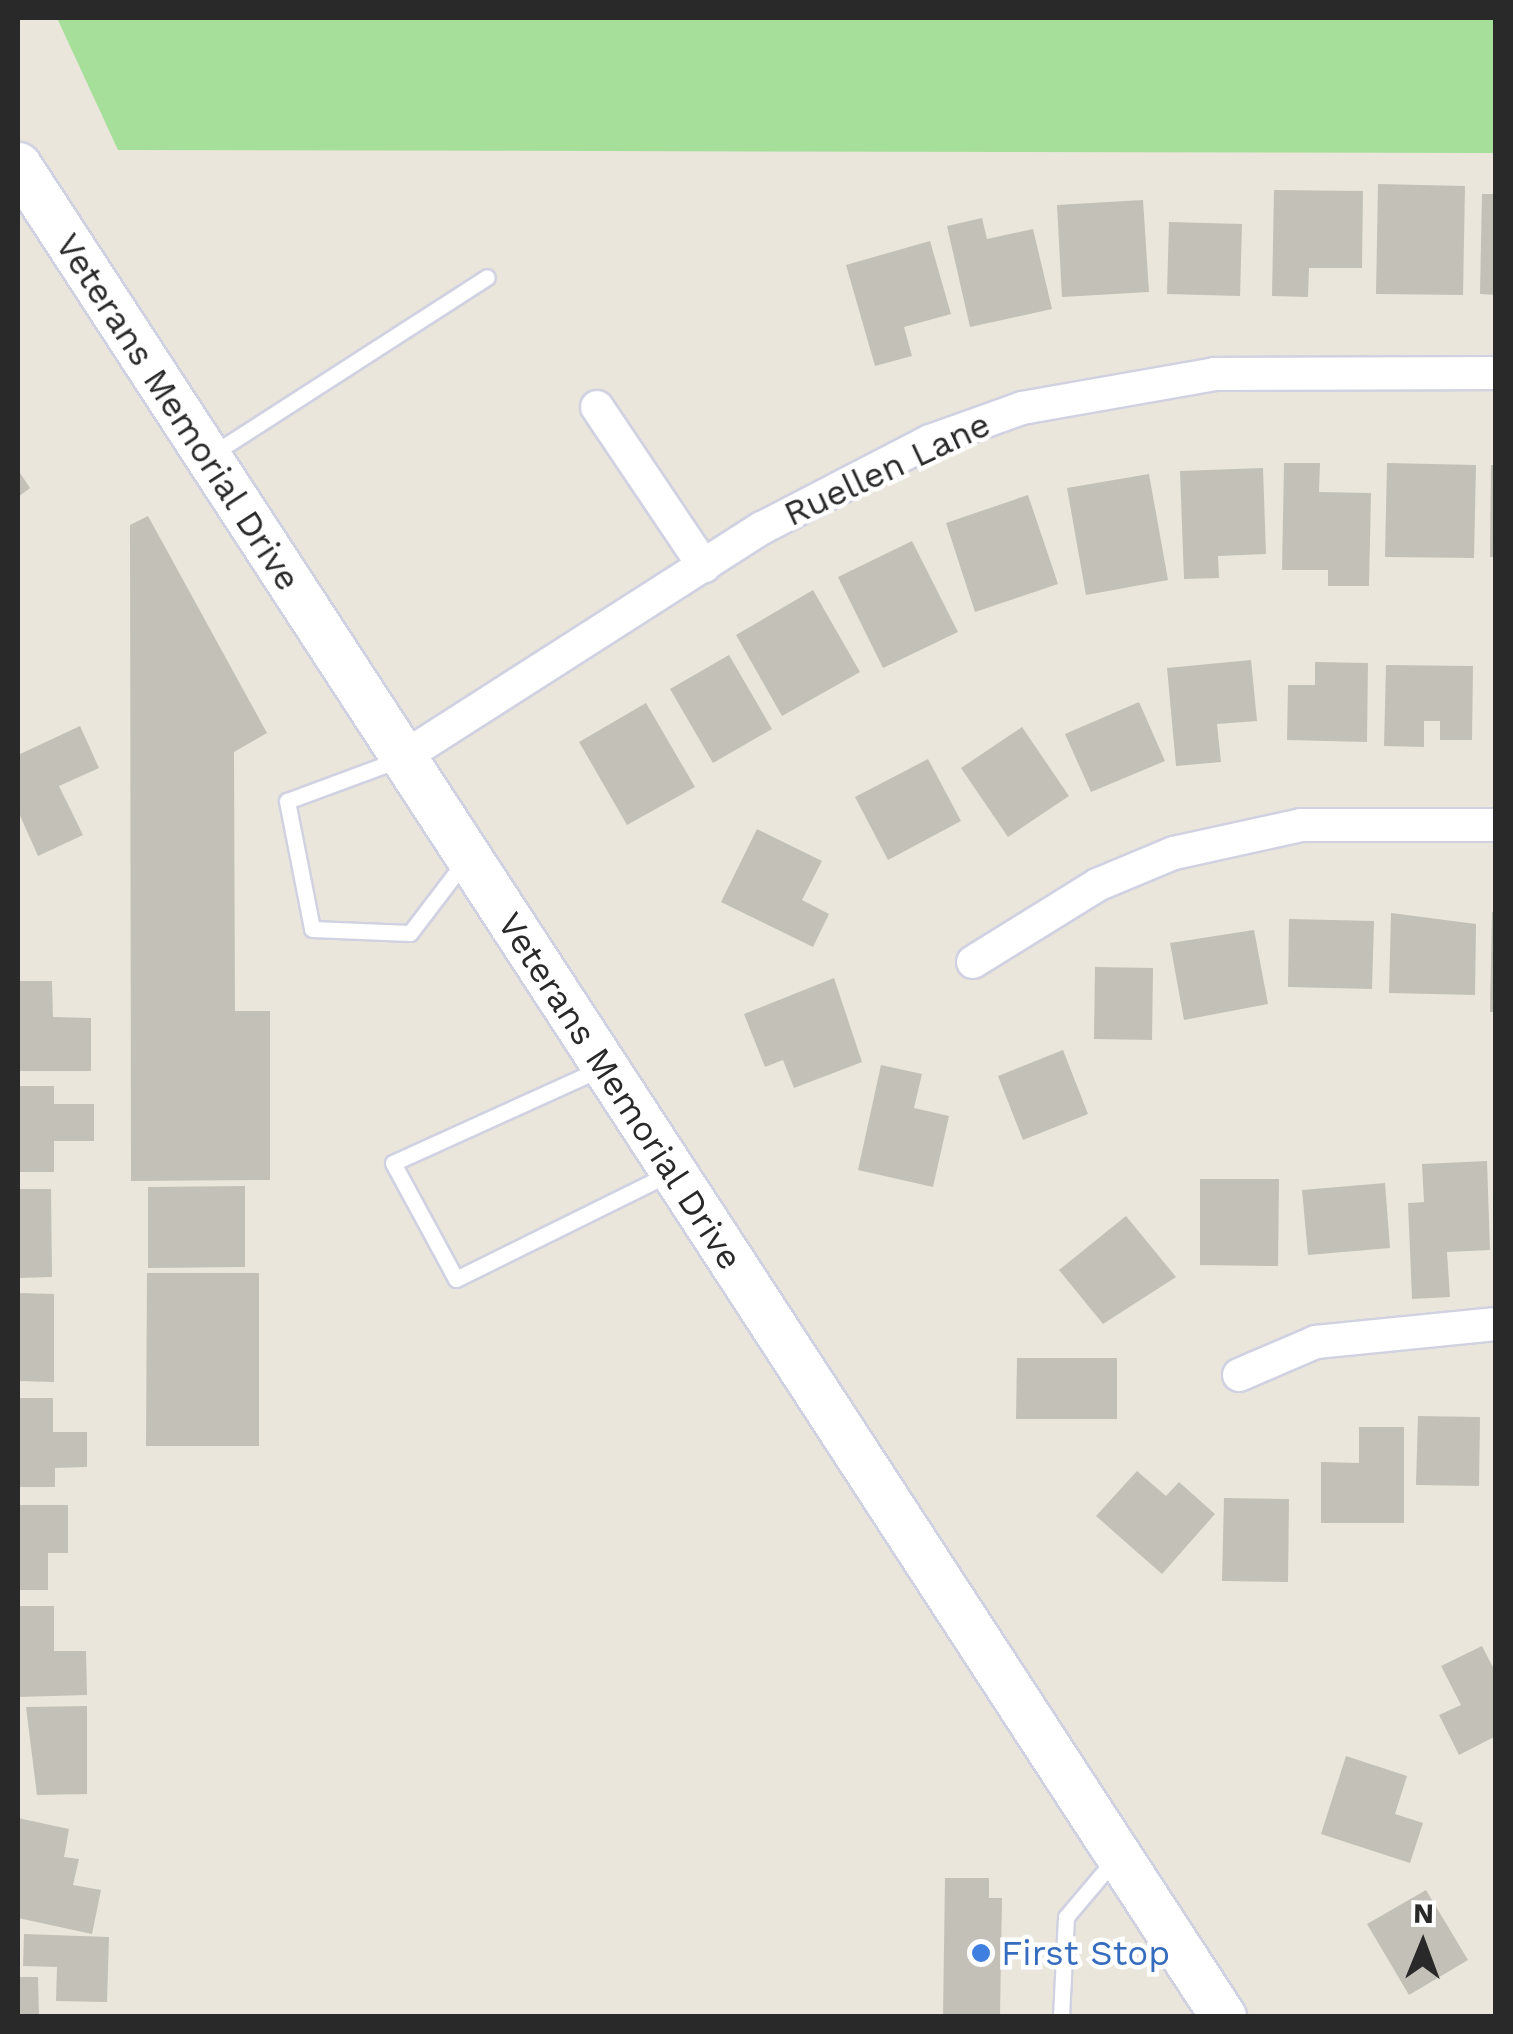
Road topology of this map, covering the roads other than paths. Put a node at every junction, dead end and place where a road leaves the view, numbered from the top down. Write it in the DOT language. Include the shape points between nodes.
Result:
graph roads {
  1 [pos="18,165"];
  2 [pos="487,277"];
  3 [pos="1496,373"];
  4 [pos="597,407"];
  5 [pos="208,457"];
  6 [pos="704,566"];
  7 [pos="402,758"];
  8 [pos="1496,825"];
  9 [pos="468,857"];
  10 [pos="972,962"];
  11 [pos="604,1067"];
  12 [pos="673,1172"];
  13 [pos="1496,1324"];
  14 [pos="1239,1375"];
  15 [pos="1118,1856"];
  16 [pos="1061,2016"];
  17 [pos="1223,2016"];
  1 -- 5 [label="main road, Veterans Memorial Drive"];
  2 -- 5 [label="lane"];
  3 -- 6 [label="street, Ruellen Lane" via="1214,374 1069,395 930,441"];
  4 -- 6 [label="street"];
  5 -- 7 [label="main road, Veterans Memorial Drive"];
  6 -- 7 [label="street, Ruellen Lane"];
  7 -- 9 [label="main road, Veterans Memorial Drive"];
  7 -- 9 [label="lane" via="286,801 312,928 410,933"];
  8 -- 10 [label="street" via="1301,825 1174,853 1098,886"];
  9 -- 11 [label="main road, Veterans Memorial Drive"];
  11 -- 12 [label="main road, Veterans Memorial Drive"];
  11 -- 12 [label="lane" via="393,1164 456,1279"];
  12 -- 15 [label="main road, Veterans Memorial Drive"];
  13 -- 14 [label="street" via="1316,1342"];
  15 -- 16 [label="lane" via="1066,1917"];
  15 -- 17 [label="main road, Veterans Memorial Drive"];
}
